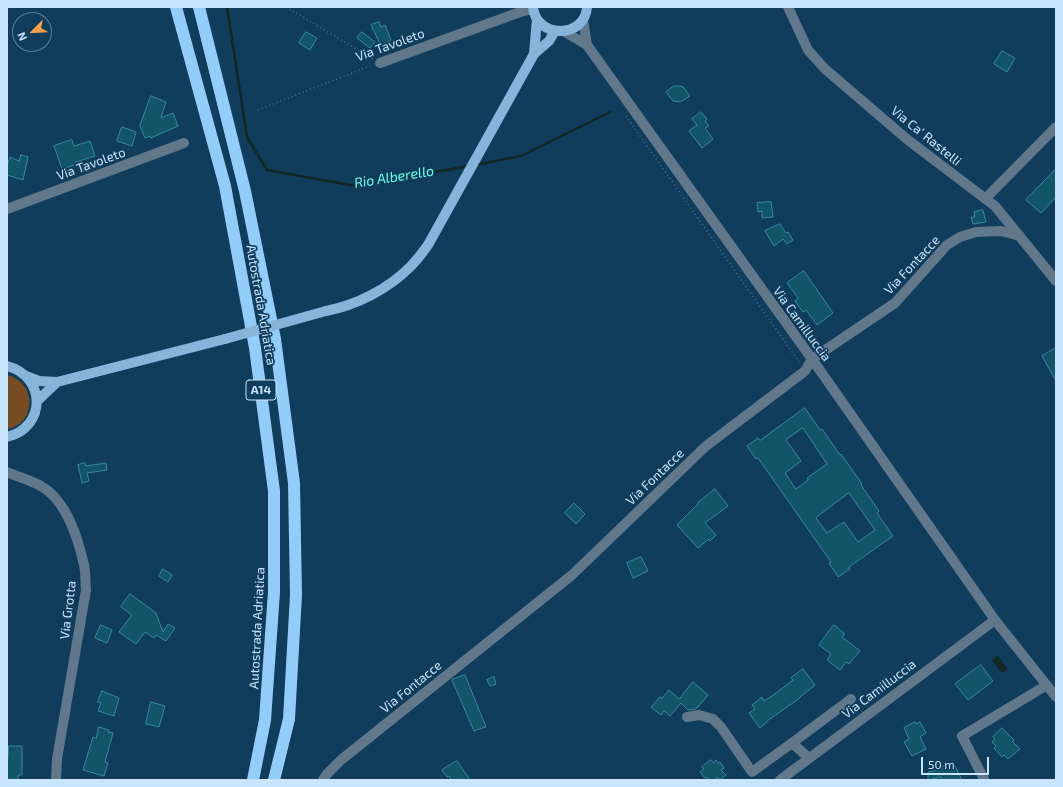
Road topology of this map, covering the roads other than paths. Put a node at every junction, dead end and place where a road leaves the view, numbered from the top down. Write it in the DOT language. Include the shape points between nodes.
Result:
graph roads {
  1 [pos="176,7"];
  2 [pos="199,7"];
  3 [pos="788,7"];
  4 [pos="533,8"];
  5 [pos="588,8"];
  6 [pos="537,19"];
  7 [pos="583,20"];
  8 [pos="555,31"];
  9 [pos="565,32"];
  10 [pos="586,45"];
  11 [pos="534,54"];
  12 [pos="380,63"];
  13 [pos="1056,127"];
  14 [pos="184,143"];
  15 [pos="985,199"];
  16 [pos="7,209"];
  17 [pos="1020,236"];
  18 [pos="1056,281"];
  19 [pos="812,359"];
  20 [pos="7,366"];
  21 [pos="26,376"];
  22 [pos="57,382"];
  23 [pos="37,402"];
  24 [pos="7,438"];
  25 [pos="9,471"];
  26 [pos="995,620"];
  27 [pos="1047,685"];
  28 [pos="1056,697"];
  29 [pos="851,699"];
  30 [pos="687,717"];
  31 [pos="792,743"];
  32 [pos="809,758"];
  33 [pos="984,779"];
  34 [pos="56,780"];
  35 [pos="253,780"];
  36 [pos="274,780"];
  37 [pos="323,780"];
  38 [pos="780,780"];
  1 -- 35 [label="highway, Autostrada Adriatica / A14" via="225,186 255,348 274,491 274,592 265,720"];
  2 -- 36 [label="highway, Autostrada Adriatica / A14" via="245,191 275,339 294,483 296,595 289,719"];
  3 -- 15 [label="street, Via Ca' Rastelli" via="808,50 825,69 908,140"];
  4 -- 6 [label="main road"];
  4 -- 12 [label="street, Via Tavoleto"];
  5 -- 7 [label="main road"];
  6 -- 8 [label="main road" via="548,29"];
  6 -- 11 [label="main road"];
  7 -- 9 [label="main road" via="578,26"];
  7 -- 10 [label="street, Via Camilluccia"];
  8 -- 9 [label="main road"];
  8 -- 11 [label="main road" via="549,41"];
  9 -- 10 [label="street, Via Camilluccia"];
  10 -- 19 [label="street, Via Camilluccia"];
  11 -- 22 [label="main road, bridge" via="428,245 410,267 390,284 361,300 338,308"];
  13 -- 15 [label="street"];
  14 -- 16 [label="street, Via Tavoleto"];
  15 -- 17 [label="street, Via Ca' Rastelli" via="995,206"];
  17 -- 18 [label="street, Via Ca' Rastelli"];
  17 -- 19 [label="street, Via Fontacce" via="1001,232 976,232 960,237 947,245 895,303"];
  19 -- 26 [label="street, Via Camilluccia"];
  19 -- 37 [label="street, Via Fontacce" via="805,371 706,446 572,575 341,760"];
  20 -- 21 [label="main road" via="21,371"];
  21 -- 22 [label="main road" via="39,381"];
  21 -- 23 [label="main road" via="34,388"];
  22 -- 23 [label="main road"];
  23 -- 24 [label="main road" via="30,423 20,432"];
  25 -- 34 [label="street, Via Grotta" via="41,486 62,506 74,532 84,567 86,590 57,759"];
  26 -- 27 [label="street, Via Camilluccia"];
  26 -- 32 [label="street, Via Camilluccia"];
  27 -- 28 [label="street, Via Camilluccia"];
  27 -- 33 [label="street" via="962,736"];
  29 -- 31 [label="street"];
  30 -- 31 [label="street" via="699,715 713,719 752,772"];
  31 -- 32 [label="street"];
  32 -- 38 [label="street, Via Camilluccia"];
}
